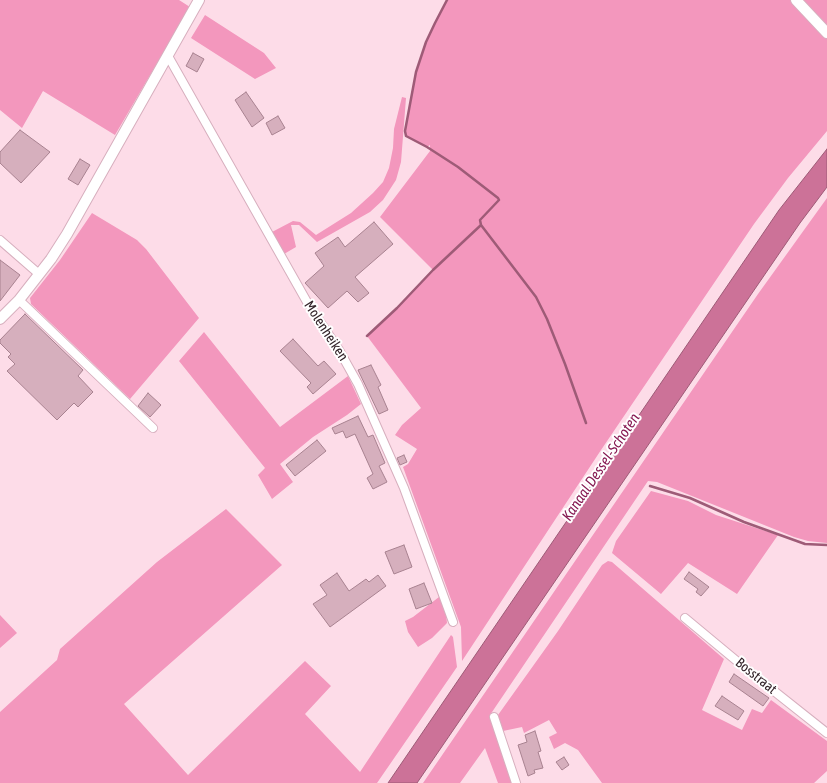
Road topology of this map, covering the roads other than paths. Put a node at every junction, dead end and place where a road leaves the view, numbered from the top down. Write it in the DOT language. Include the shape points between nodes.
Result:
graph roads {
  1 [pos="199,0"];
  2 [pos="796,0"];
  3 [pos="827,32"];
  4 [pos="168,56"];
  5 [pos="0,240"];
  6 [pos="39,274"];
  7 [pos="20,300"];
  8 [pos="0,319"];
  9 [pos="153,428"];
  10 [pos="685,618"];
  11 [pos="453,622"];
  12 [pos="494,717"];
  13 [pos="827,732"];
  14 [pos="516,783"];
  1 -- 4 [label="street"];
  2 -- 3 [label="street"];
  4 -- 6 [label="street" via="67,234"];
  4 -- 11 [label="street, Molenheiken" via="307,302 358,384 404,488"];
  5 -- 6 [label="street"];
  6 -- 7 [label="street"];
  7 -- 8 [label="street"];
  7 -- 9 [label="street"];
  10 -- 13 [label="street, Bosstraat"];
  12 -- 14 [label="street"];
}
